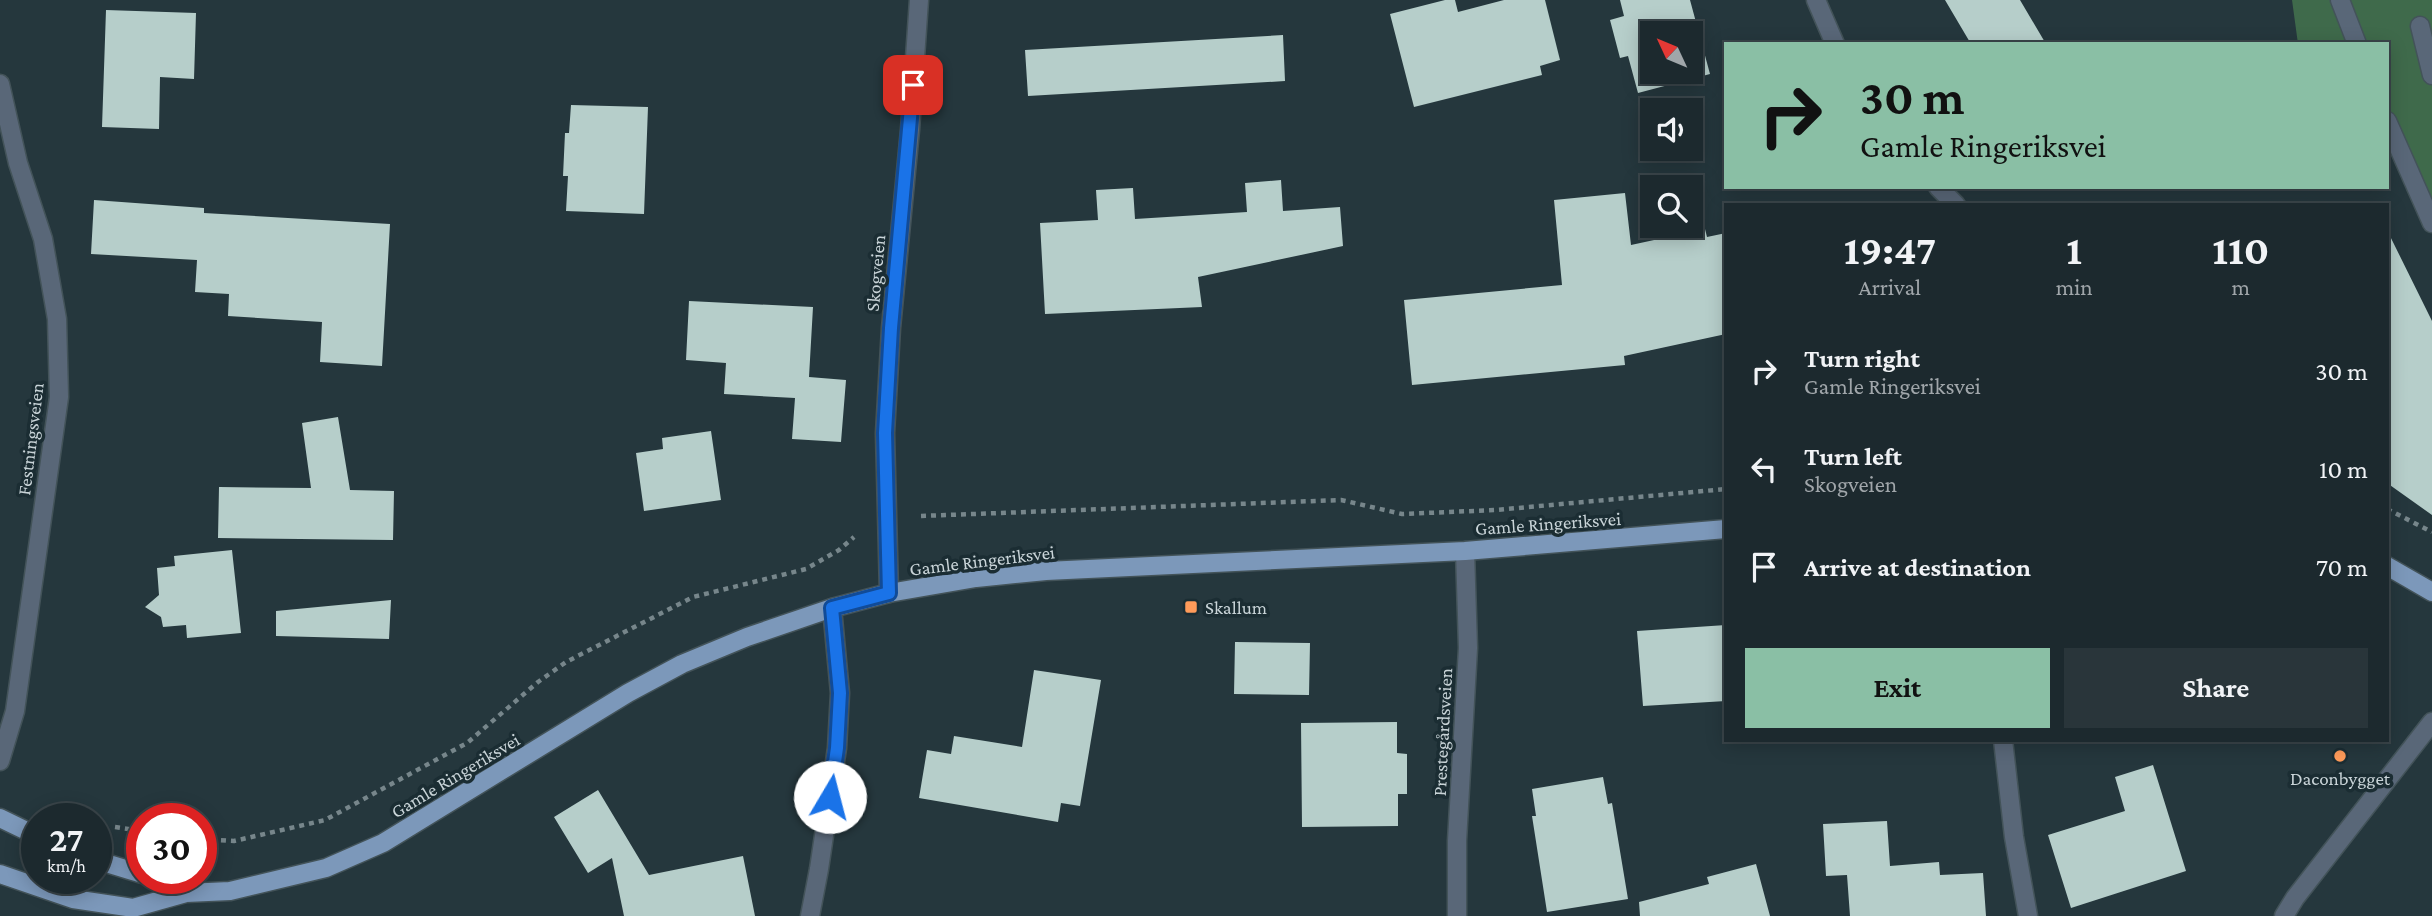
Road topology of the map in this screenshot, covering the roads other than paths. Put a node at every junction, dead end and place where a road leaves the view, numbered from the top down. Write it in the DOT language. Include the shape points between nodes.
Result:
graph roads {
  1 [pos="919,0"];
  2 [pos="1816,0"];
  3 [pos="2340,0"];
  4 [pos="2420,26"];
  5 [pos="1834,42"];
  6 [pos="2356,42"];
  7 [pos="2432,75"];
  8 [pos="0,84"];
  9 [pos="2389,126"];
  10 [pos="1940,189"];
  11 [pos="1954,203"];
  12 [pos="2432,223"];
  13 [pos="1724,529"];
  14 [pos="1465,551"];
  15 [pos="2389,567"];
  16 [pos="2432,592"];
  17 [pos="889,593"];
  18 [pos="832,608"];
  19 [pos="2432,722"];
  20 [pos="2003,742"];
  21 [pos="0,761"];
  22 [pos="0,818"];
  23 [pos="21,828"];
  24 [pos="0,874"];
  25 [pos="217,892"];
  26 [pos="182,894"];
  27 [pos="810,916"];
  28 [pos="1457,916"];
  29 [pos="2028,916"];
  30 [pos="2284,916"];
  1 -- 17 [label="street, Skogveien" via="885,433"];
  2 -- 5 [label="street"];
  3 -- 6 [label="street"];
  4 -- 7 [label="street"];
  8 -- 21 [label="street, Festningsveien" via="18,163 43,239 57,319 59,397 15,711"];
  9 -- 12 [label="street"];
  10 -- 11 [label="street"];
  13 -- 14 [label="main road, Gamle Ringeriksvei"];
  14 -- 17 [label="main road, Gamle Ringeriksvei" via="1046,571"];
  14 -- 28 [label="street, Prestegårdsveien" via="1468,648"];
  15 -- 16 [label="main road"];
  17 -- 18 [label="main road, Gamle Ringeriksvei"];
  18 -- 25 [label="main road, Gamle Ringeriksvei" via="682,664 383,843 326,868"];
  18 -- 27 [label="street" via="840,693 837,748"];
  19 -- 30 [label="street"];
  20 -- 29 [label="street"];
  22 -- 23 [label="main road"];
  24 -- 26 [label="main road, Gamle Ringeriksvei" via="73,899 133,908"];
}
